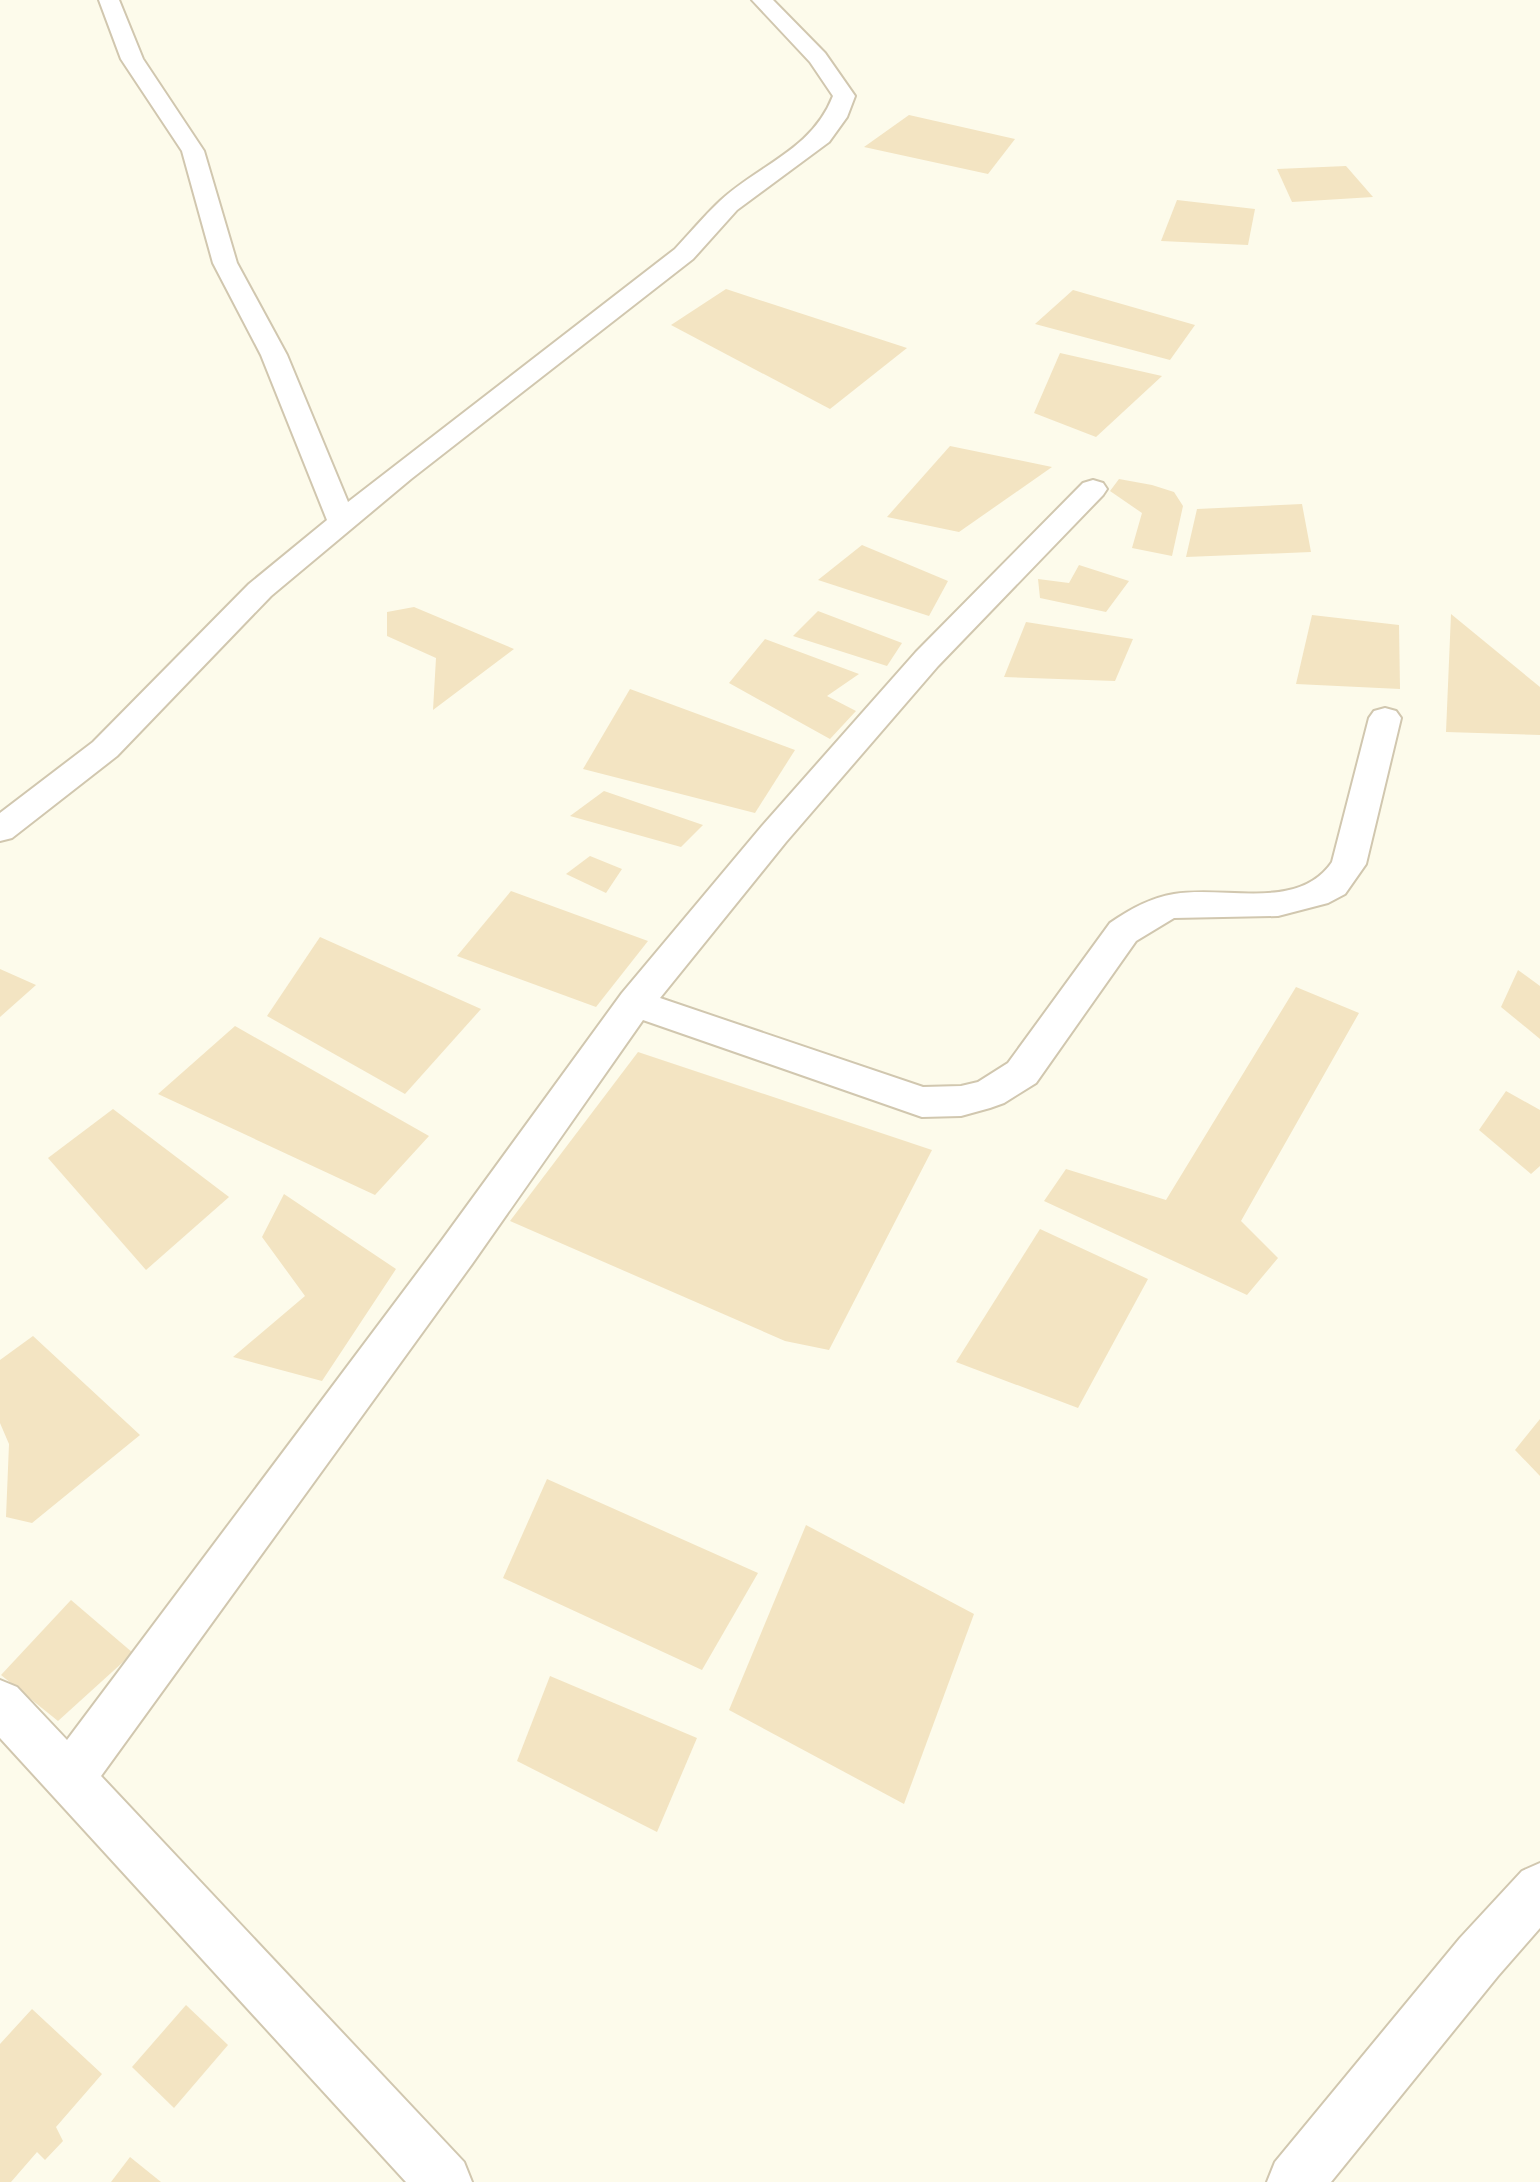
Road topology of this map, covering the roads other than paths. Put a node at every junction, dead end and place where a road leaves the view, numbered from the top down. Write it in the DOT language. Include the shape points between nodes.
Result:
graph roads {
  1 [pos="109,0"];
  2 [pos="762,0"];
  3 [pos="1093,489"];
  4 [pos="342,522"];
  5 [pos="1385,718"];
  6 [pos="0,830"];
  7 [pos="635,1003"];
  8 [pos="0,1703"];
  9 [pos="69,1778"];
  10 [pos="1540,1889"];
  11 [pos="444,2182"];
  12 [pos="1295,2182"];
  1 -- 4 [label="street" via="132,59 193,151 225,263 274,355"];
  2 -- 4 [label="street" via="827,66 844,96 821,137 729,205 684,254"];
  3 -- 7 [label="street" via="927,659"];
  4 -- 6 [label="street" via="260,590 105,748"];
  5 -- 7 [label="street" via="1349,864 1335,884 1301,900 1256,907 1179,905 1143,918 1123,932 1022,1073 990,1093 961,1101 922,1102"];
  7 -- 9 [label="street"];
  8 -- 9 [label="street"];
  9 -- 11 [label="street"];
  10 -- 12 [label="street"];
}
